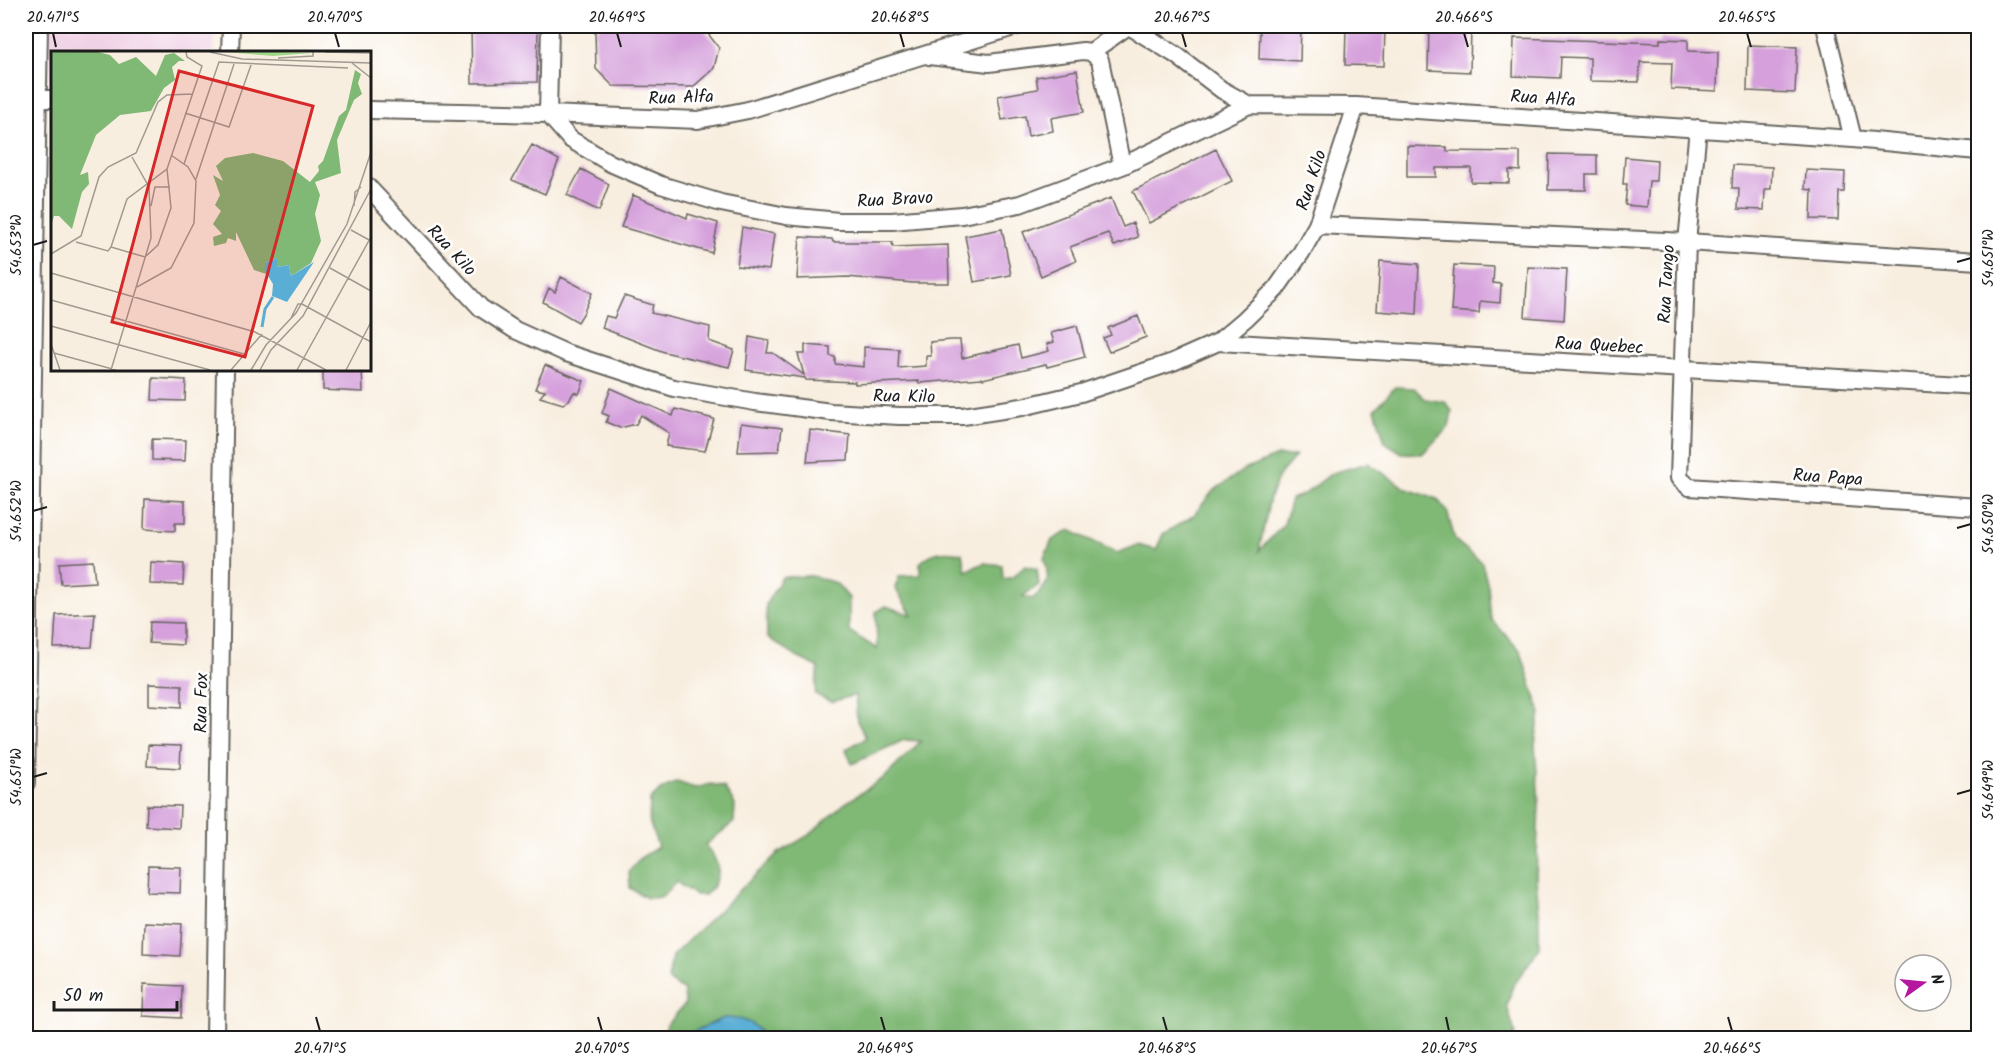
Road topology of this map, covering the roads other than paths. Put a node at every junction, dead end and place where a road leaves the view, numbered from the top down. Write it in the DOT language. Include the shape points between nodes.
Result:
graph roads {
  1 [pos="39,26"];
  2 [pos="231,26"];
  3 [pos="550,26"];
  4 [pos="1017,26"];
  5 [pos="1129,26"];
  6 [pos="1825,26"];
  7 [pos="230,51"];
  8 [pos="1091,52"];
  9 [pos="925,56"];
  10 [pos="39,99"];
  11 [pos="1249,105"];
  12 [pos="1356,106"];
  13 [pos="370,110"];
  14 [pos="548,114"];
  15 [pos="1698,128"];
  16 [pos="1853,139"];
  17 [pos="1978,151"];
  18 [pos="1122,166"];
  19 [pos="370,189"];
  20 [pos="1317,225"];
  21 [pos="1687,242"];
  22 [pos="1978,261"];
  23 [pos="1218,342"];
  24 [pos="225,370"];
  25 [pos="1682,370"];
  26 [pos="1978,386"];
  27 [pos="1679,478"];
  28 [pos="1978,507"];
  29 [pos="26,783"];
  30 [pos="215,1038"];
  1 -- 10 [label="street"];
  2 -- 7 [label="street"];
  3 -- 14 [label="street"];
  4 -- 9 [label="street, Rua Alfa"];
  5 -- 8 [label="street"];
  5 -- 11 [label="street, Rua Alfa"];
  6 -- 16 [label="street"];
  8 -- 9 [label="street" via="989,63"];
  8 -- 18 [label="street" via="1100,60"];
  9 -- 14 [label="street, Rua Alfa" via="748,110 698,120"];
  10 -- 29 [label="street"];
  11 -- 12 [label="street, Rua Alfa"];
  11 -- 18 [label="street, Rua Bravo"];
  12 -- 15 [label="street, Rua Alfa"];
  12 -- 20 [label="street, Rua Kilo"];
  13 -- 14 [label="street, Rua Alfa"];
  14 -- 18 [label="street, Rua Bravo" via="570,139 610,163 661,185 775,214 839,221 892,221 974,213 1020,204"];
  15 -- 16 [label="street, Rua Alfa"];
  15 -- 21 [label="street, Rua Tango"];
  16 -- 17 [label="street, Rua Alfa"];
  19 -- 23 [label="street, Rua Kilo" via="480,308 515,330 566,352 674,388 831,412 963,416 1081,393 1173,362"];
  20 -- 21 [label="street"];
  20 -- 23 [label="street, Rua Kilo" via="1275,289"];
  21 -- 22 [label="street"];
  21 -- 25 [label="street, Rua Tango"];
  23 -- 25 [label="street, Rua Quebec"];
  24 -- 30 [label="street, Rua Fox"];
  25 -- 26 [label="street, Rua Quebec"];
  25 -- 27 [label="street, Rua Tango"];
  27 -- 28 [label="street, Rua Papa" via="1689,488"];
}
